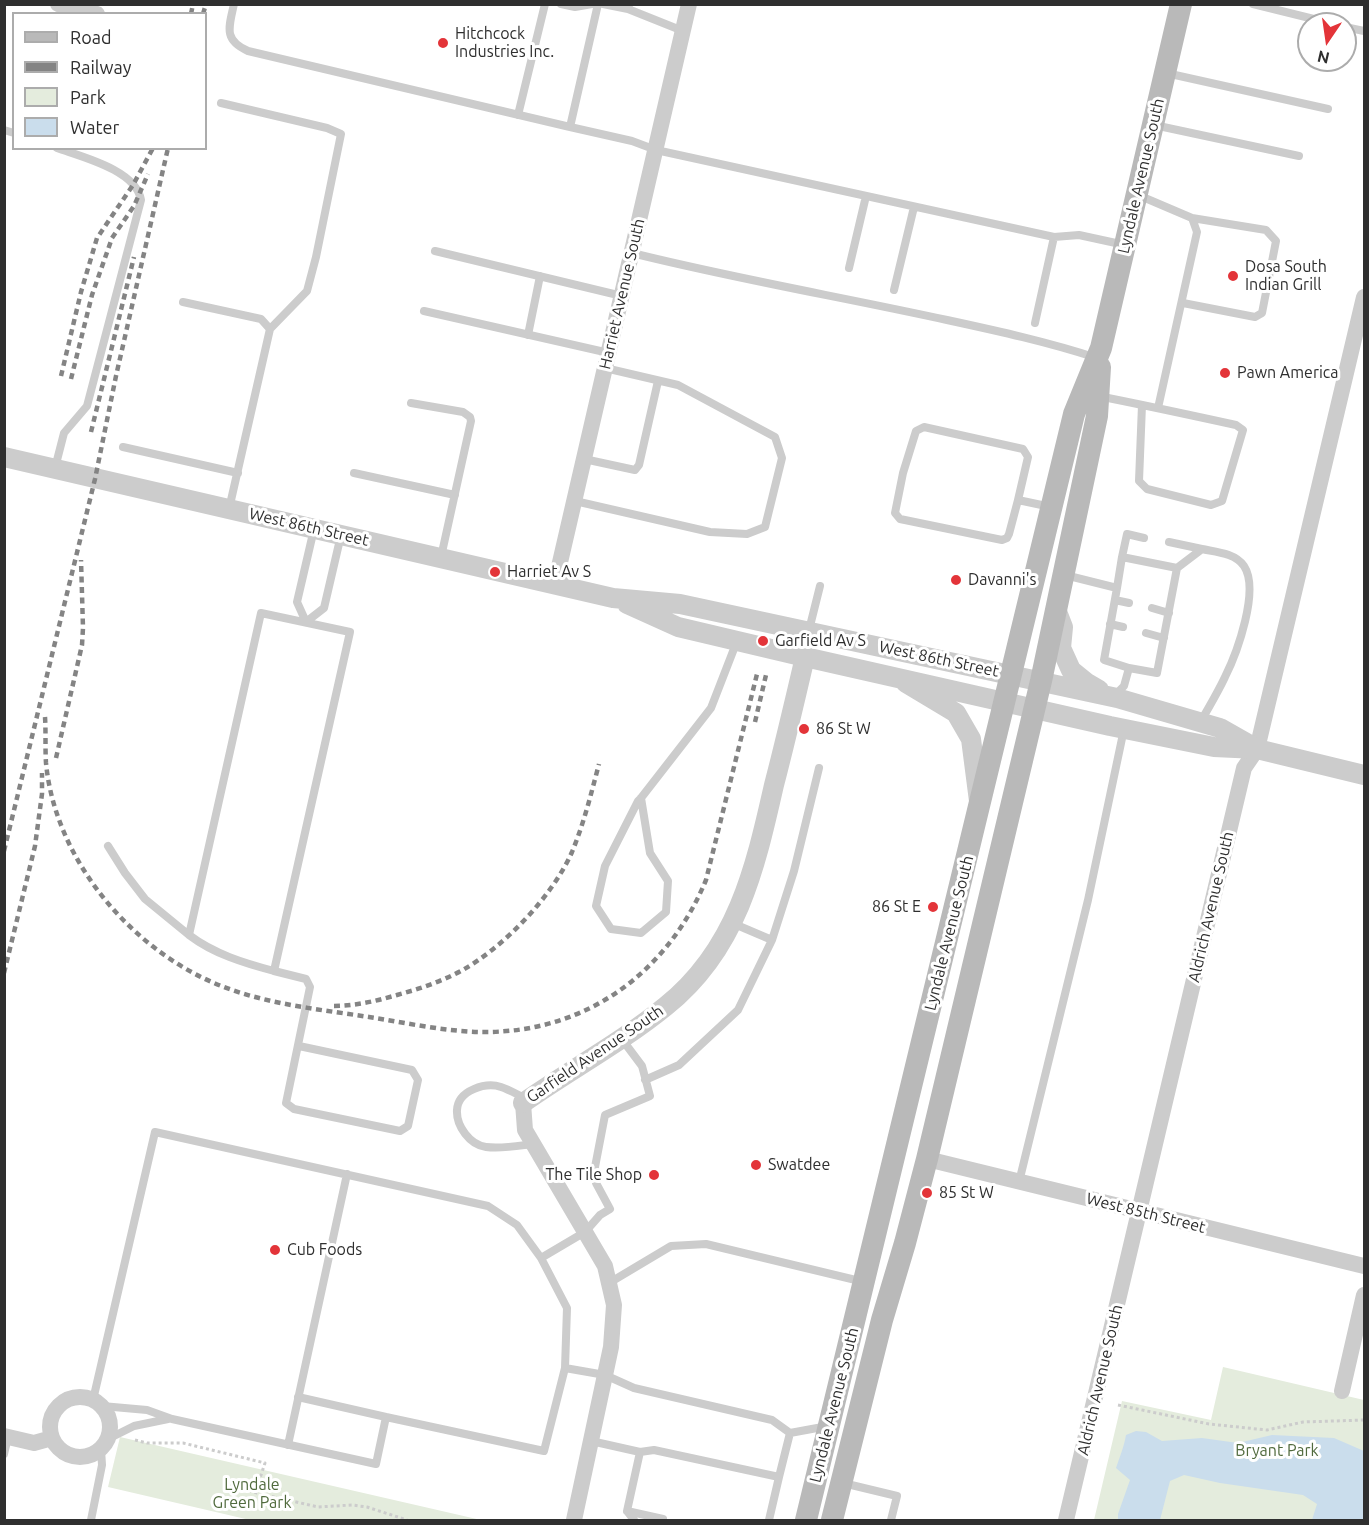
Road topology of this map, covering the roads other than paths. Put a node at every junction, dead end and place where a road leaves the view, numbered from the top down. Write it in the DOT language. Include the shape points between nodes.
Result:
graph roads {
  1 [pos="58,4"];
  2 [pos="234,4"];
  3 [pos="545,4"];
  4 [pos="561,4"];
  5 [pos="592,4"];
  6 [pos="598,4"];
  7 [pos="603,4"];
  8 [pos="689,4"];
  9 [pos="1181,4"];
  10 [pos="1253,4"];
  11 [pos="629,7"];
  12 [pos="89,12"];
  13 [pos="1297,15"];
  14 [pos="683,31"];
  15 [pos="1165,73"];
  16 [pos="221,102"];
  17 [pos="1328,109"];
  18 [pos="518,115"];
  19 [pos="1153,125"];
  20 [pos="570,127"];
  21 [pos="63,150"];
  22 [pos="656,150"];
  23 [pos="1299,156"];
  24 [pos="1137,195"];
  25 [pos="866,196"];
  26 [pos="914,207"];
  27 [pos="1192,218"];
  28 [pos="1054,237"];
  29 [pos="1125,245"];
  30 [pos="435,251"];
  31 [pos="632,253"];
  32 [pos="849,268"];
  33 [pos="540,276"];
  34 [pos="894,290"];
  35 [pos="622,296"];
  36 [pos="1365,297"];
  37 [pos="183,302"];
  38 [pos="1183,303"];
  39 [pos="424,311"];
  40 [pos="1035,323"];
  41 [pos="270,329"];
  42 [pos="528,335"];
  43 [pos="1360,338"];
  44 [pos="1099,355"];
  45 [pos="607,360"];
  46 [pos="658,381"];
  47 [pos="1098,396"];
  48 [pos="411,403"];
  49 [pos="1142,405"];
  50 [pos="1158,408"];
  51 [pos="123,447"];
  52 [pos="4,457"];
  53 [pos="584,459"];
  54 [pos="55,469"];
  55 [pos="238,473"];
  56 [pos="354,473"];
  57 [pos="455,495"];
  58 [pos="1018,500"];
  59 [pos="575,501"];
  60 [pos="1052,507"];
  61 [pos="229,509"];
  62 [pos="314,529"];
  63 [pos="340,535"];
  64 [pos="1144,538"];
  65 [pos="1169,542"];
  66 [pos="1202,549"];
  67 [pos="1122,557"];
  68 [pos="441,558"];
  69 [pos="1177,568"];
  70 [pos="1064,574"];
  71 [pos="555,584"];
  72 [pos="820,586"];
  73 [pos="1117,588"];
  74 [pos="613,598"];
  75 [pos="1114,600"];
  76 [pos="1128,603"];
  77 [pos="1152,608"];
  78 [pos="1056,609"];
  79 [pos="1169,613"];
  80 [pos="306,622"];
  81 [pos="1110,624"];
  82 [pos="1123,627"];
  83 [pos="809,630"];
  84 [pos="1146,633"];
  85 [pos="1164,638"];
  86 [pos="737,641"];
  87 [pos="805,657"];
  88 [pos="1129,668"];
  89 [pos="1012,675"];
  90 [pos="896,677"];
  91 [pos="1041,681"];
  92 [pos="1112,697"];
  93 [pos="1005,702"];
  94 [pos="1034,708"];
  95 [pos="1200,722"];
  96 [pos="1124,729"];
  97 [pos="1257,749"];
  98 [pos="819,768"];
  99 [pos="1365,775"];
  100 [pos="641,798"];
  101 [pos="980,805"];
  102 [pos="108,846"];
  103 [pos="732,923"];
  104 [pos="189,935"];
  105 [pos="772,940"];
  106 [pos="274,971"];
  107 [pos="621,1038"];
  108 [pos="299,1046"];
  109 [pos="645,1080"];
  110 [pos="525,1101"];
  111 [pos="532,1144"];
  112 [pos="927,1159"];
  113 [pos="347,1174"];
  114 [pos="1019,1182"];
  115 [pos="1140,1211"];
  116 [pos="585,1232"];
  117 [pos="541,1258"];
  118 [pos="1365,1266"];
  119 [pos="864,1282"];
  120 [pos="609,1283"];
  121 [pos="1365,1295"];
  122 [pos="565,1368"];
  123 [pos="605,1376"];
  124 [pos="1342,1391"];
  125 [pos="298,1397"];
  126 [pos="97,1403"];
  127 [pos="386,1417"];
  128 [pos="172,1419"];
  129 [pos="829,1426"];
  130 [pos="790,1432"];
  131 [pos="6,1436"];
  132 [pos="52,1438"];
  133 [pos="591,1441"];
  134 [pos="104,1444"];
  135 [pos="288,1445"];
  136 [pos="640,1452"];
  137 [pos="4,1454"];
  138 [pos="779,1477"];
  139 [pos="841,1483"];
  140 [pos="627,1511"];
  141 [pos="663,1519"];
  142 [pos="91,1521"];
  143 [pos="574,1521"];
  144 [pos="634,1521"];
  145 [pos="769,1521"];
  146 [pos="806,1521"];
  147 [pos="832,1521"];
  148 [pos="891,1521"];
  149 [pos="1066,1521"];
  1 -- 12 [label="street"];
  2 -- 18 [label="lane" via="230,37 248,51"];
  3 -- 18 [label="lane"];
  4 -- 5 [label="lane"];
  6 -- 20 [label="lane"];
  7 -- 11 [label="lane"];
  8 -- 14 [label="street, Harriet Avenue South"];
  9 -- 15 [label="main road, Lyndale Avenue South"];
  10 -- 13 [label="lane"];
  11 -- 14 [label="lane"];
  14 -- 22 [label="street, Harriet Avenue South"];
  15 -- 17 [label="lane"];
  15 -- 19 [label="main road, Lyndale Avenue South"];
  16 -- 41 [label="lane" via="342,134 308,291"];
  18 -- 20 [label="lane"];
  19 -- 23 [label="lane"];
  19 -- 24 [label="main road, Lyndale Avenue South"];
  20 -- 22 [label="lane"];
  21 -- 54 [label="lane" via="114,168 140,192 141,200 87,406 64,433"];
  22 -- 25 [label="lane"];
  22 -- 31 [label="street, Harriet Avenue South"];
  24 -- 27 [label="lane"];
  24 -- 29 [label="main road, Lyndale Avenue South"];
  25 -- 26 [label="lane"];
  25 -- 32 [label="lane"];
  26 -- 28 [label="lane"];
  26 -- 34 [label="lane"];
  27 -- 38 [label="lane" via="1197,232"];
  27 -- 38 [label="lane" via="1266,230 1276,241 1262,313 1255,318"];
  28 -- 29 [label="lane" via="1079,235"];
  28 -- 40 [label="lane"];
  29 -- 44 [label="main road, Lyndale Avenue South"];
  30 -- 33 [label="lane"];
  31 -- 35 [label="street, Harriet Avenue South"];
  31 -- 44 [label="lane"];
  33 -- 35 [label="lane"];
  33 -- 42 [label="lane"];
  35 -- 45 [label="street, Harriet Avenue South"];
  36 -- 43 [label="street, Aldrich Avenue South"];
  37 -- 41 [label="lane" via="261,320"];
  38 -- 50 [label="lane"];
  39 -- 42 [label="lane"];
  41 -- 55 [label="lane"];
  42 -- 45 [label="lane"];
  43 -- 97 [label="street, Aldrich Avenue South"];
  44 -- 47 [label="main road, Lyndale Avenue South"];
  44 -- 60 [label="main road, Lyndale Avenue South" via="1074,414"];
  45 -- 46 [label="lane"];
  45 -- 53 [label="street, Harriet Avenue South"];
  46 -- 53 [label="lane" via="635,470"];
  46 -- 59 [label="lane" via="678,385 775,436 782,458 765,527 747,534 710,532"];
  47 -- 49 [label="lane"];
  47 -- 70 [label="main road, Lyndale Avenue South"];
  48 -- 57 [label="lane" via="463,412 470,417"];
  49 -- 50 [label="lane"];
  49 -- 50 [label="lane" via="1139,481 1147,489 1211,505 1222,501 1243,430 1236,425"];
  51 -- 55 [label="lane"];
  52 -- 54 [label="street, West 86th Street"];
  53 -- 59 [label="street, Harriet Avenue South"];
  54 -- 61 [label="street, West 86th Street"];
  55 -- 61 [label="lane"];
  56 -- 57 [label="lane"];
  57 -- 68 [label="lane"];
  58 -- 58 [label="lane" via="1009,534 1002,540 900,519 895,513 915,431 924,427 1023,449 1028,457"];
  58 -- 60 [label="lane"];
  59 -- 71 [label="street, Harriet Avenue South"];
  60 -- 89 [label="main road, Lyndale Avenue South"];
  61 -- 62 [label="street, West 86th Street"];
  62 -- 63 [label="street, West 86th Street"];
  62 -- 80 [label="lane" via="297,603"];
  63 -- 68 [label="street, West 86th Street"];
  63 -- 80 [label="lane" via="324,608"];
  64 -- 67 [label="lane" via="1127,534"];
  65 -- 66 [label="lane"];
  66 -- 69 [label="lane"];
  66 -- 95 [label="lane" via="1239,560 1250,590 1236,651"];
  67 -- 69 [label="lane"];
  67 -- 73 [label="lane"];
  68 -- 71 [label="street, West 86th Street"];
  69 -- 79 [label="lane"];
  70 -- 73 [label="lane"];
  70 -- 78 [label="main road, Lyndale Avenue South"];
  71 -- 74 [label="street, West 86th Street"];
  72 -- 83 [label="lane"];
  73 -- 75 [label="lane"];
  74 -- 83 [label="street, West 86th Street" via="680,604"];
  74 -- 86 [label="street, West 86th Street" via="678,627"];
  75 -- 76 [label="lane"];
  75 -- 81 [label="lane"];
  77 -- 79 [label="lane"];
  78 -- 91 [label="main road, Lyndale Avenue South"];
  78 -- 92 [label="street" via="1063,627 1061,648 1071,670"];
  79 -- 85 [label="lane"];
  80 -- 104 [label="lane" via="261,612"];
  80 -- 106 [label="lane" via="350,632"];
  81 -- 82 [label="lane"];
  81 -- 88 [label="lane" via="1104,660"];
  83 -- 87 [label="street, Garfield Avenue South"];
  83 -- 89 [label="street, West 86th Street"];
  84 -- 85 [label="lane"];
  85 -- 88 [label="lane" via="1157,673"];
  86 -- 87 [label="street, West 86th Street"];
  86 -- 100 [label="lane" via="711,708"];
  87 -- 90 [label="street, West 86th Street"];
  87 -- 103 [label="street, Garfield Avenue South" via="757,860"];
  88 -- 92 [label="lane" via="1123,688"];
  89 -- 91 [label="street, West 86th Street"];
  89 -- 93 [label="main road, Lyndale Avenue South"];
  90 -- 93 [label="street, West 86th Street"];
  90 -- 101 [label="street" via="956,713 971,740"];
  91 -- 92 [label="street, West 86th Street"];
  91 -- 94 [label="main road, Lyndale Avenue South"];
  92 -- 95 [label="street, West 86th Street"];
  93 -- 94 [label="street, West 86th Street"];
  93 -- 101 [label="main road, Lyndale Avenue South"];
  94 -- 96 [label="street, West 86th Street"];
  94 -- 112 [label="main road, Lyndale Avenue South"];
  95 -- 97 [label="street, West 86th Street" via="1220,728"];
  96 -- 97 [label="street, West 86th Street" via="1214,747"];
  96 -- 114 [label="lane" via="1088,900"];
  97 -- 99 [label="street, West 86th Street"];
  97 -- 115 [label="street, Aldrich Avenue South" via="1244,768"];
  98 -- 105 [label="lane" via="794,872"];
  100 -- 100 [label="lane" via="605,866 596,906 611,929 641,933 666,912 668,881 650,853"];
  101 -- 119 [label="main road, Lyndale Avenue South"];
  102 -- 104 [label="lane" via="145,898"];
  103 -- 105 [label="lane"];
  103 -- 107 [label="street, Garfield Avenue South" via="698,975 668,1005"];
  104 -- 106 [label="lane" via="222,955"];
  105 -- 109 [label="lane" via="738,1010 679,1065"];
  106 -- 108 [label="lane" via="306,978 310,987"];
  107 -- 109 [label="lane" via="642,1066"];
  107 -- 110 [label="street, Garfield Avenue South"];
  108 -- 108 [label="lane" via="286,1102 294,1109 400,1131 408,1126 418,1080 412,1070"];
  109 -- 116 [label="lane" via="650,1096 605,1115 595,1167 596,1183 610,1209"];
  110 -- 111 [label="street, Garfield Avenue South" via="525,1130"];
  110 -- 111 [label="lane" via="499,1086 477,1086 462,1098 457,1108 459,1123 468,1138 484,1147"];
  111 -- 116 [label="street, Garfield Avenue South"];
  112 -- 114 [label="street, West 85th Street"];
  112 -- 139 [label="main road, Lyndale Avenue South"];
  113 -- 117 [label="lane" via="488,1206 516,1225"];
  113 -- 125 [label="lane"];
  113 -- 126 [label="lane" via="155,1132"];
  114 -- 115 [label="street, West 85th Street"];
  115 -- 118 [label="street, West 85th Street"];
  115 -- 149 [label="street, Aldrich Avenue South"];
  116 -- 117 [label="lane"];
  116 -- 120 [label="street, Garfield Avenue South" via="605,1266"];
  117 -- 122 [label="lane" via="567,1308"];
  119 -- 120 [label="lane" via="706,1244 671,1246"];
  119 -- 129 [label="main road, Lyndale Avenue South"];
  120 -- 123 [label="street, Garfield Avenue South" via="614,1305"];
  121 -- 124 [label="street"];
  122 -- 123 [label="lane"];
  122 -- 127 [label="lane" via="544,1451"];
  123 -- 130 [label="lane" via="634,1388 772,1420"];
  123 -- 133 [label="street, Garfield Avenue South"];
  125 -- 127 [label="lane"];
  125 -- 135 [label="lane"];
  126 -- 128 [label="lane" via="147,1410"];
  126 -- 132 [label="street" via="81,1397 60,1405 50,1426"];
  126 -- 134 [label="street" via="108,1416 111,1428"];
  127 -- 135 [label="lane" via="376,1464"];
  128 -- 134 [label="lane" via="134,1426"];
  128 -- 135 [label="lane"];
  129 -- 130 [label="lane"];
  129 -- 146 [label="main road, Lyndale Avenue South"];
  130 -- 138 [label="lane"];
  131 -- 132 [label="street" via="34,1443"];
  131 -- 137 [label="lane"];
  132 -- 134 [label="street" via="58,1448 80,1457 91,1455"];
  133 -- 136 [label="lane"];
  133 -- 143 [label="street, Garfield Avenue South"];
  134 -- 142 [label="lane"];
  136 -- 138 [label="lane" via="654,1450"];
  136 -- 140 [label="lane"];
  138 -- 145 [label="lane"];
  139 -- 147 [label="main road, Lyndale Avenue South"];
  139 -- 148 [label="lane" via="897,1496"];
  140 -- 141 [label="lane"];
  140 -- 144 [label="lane"];
}
